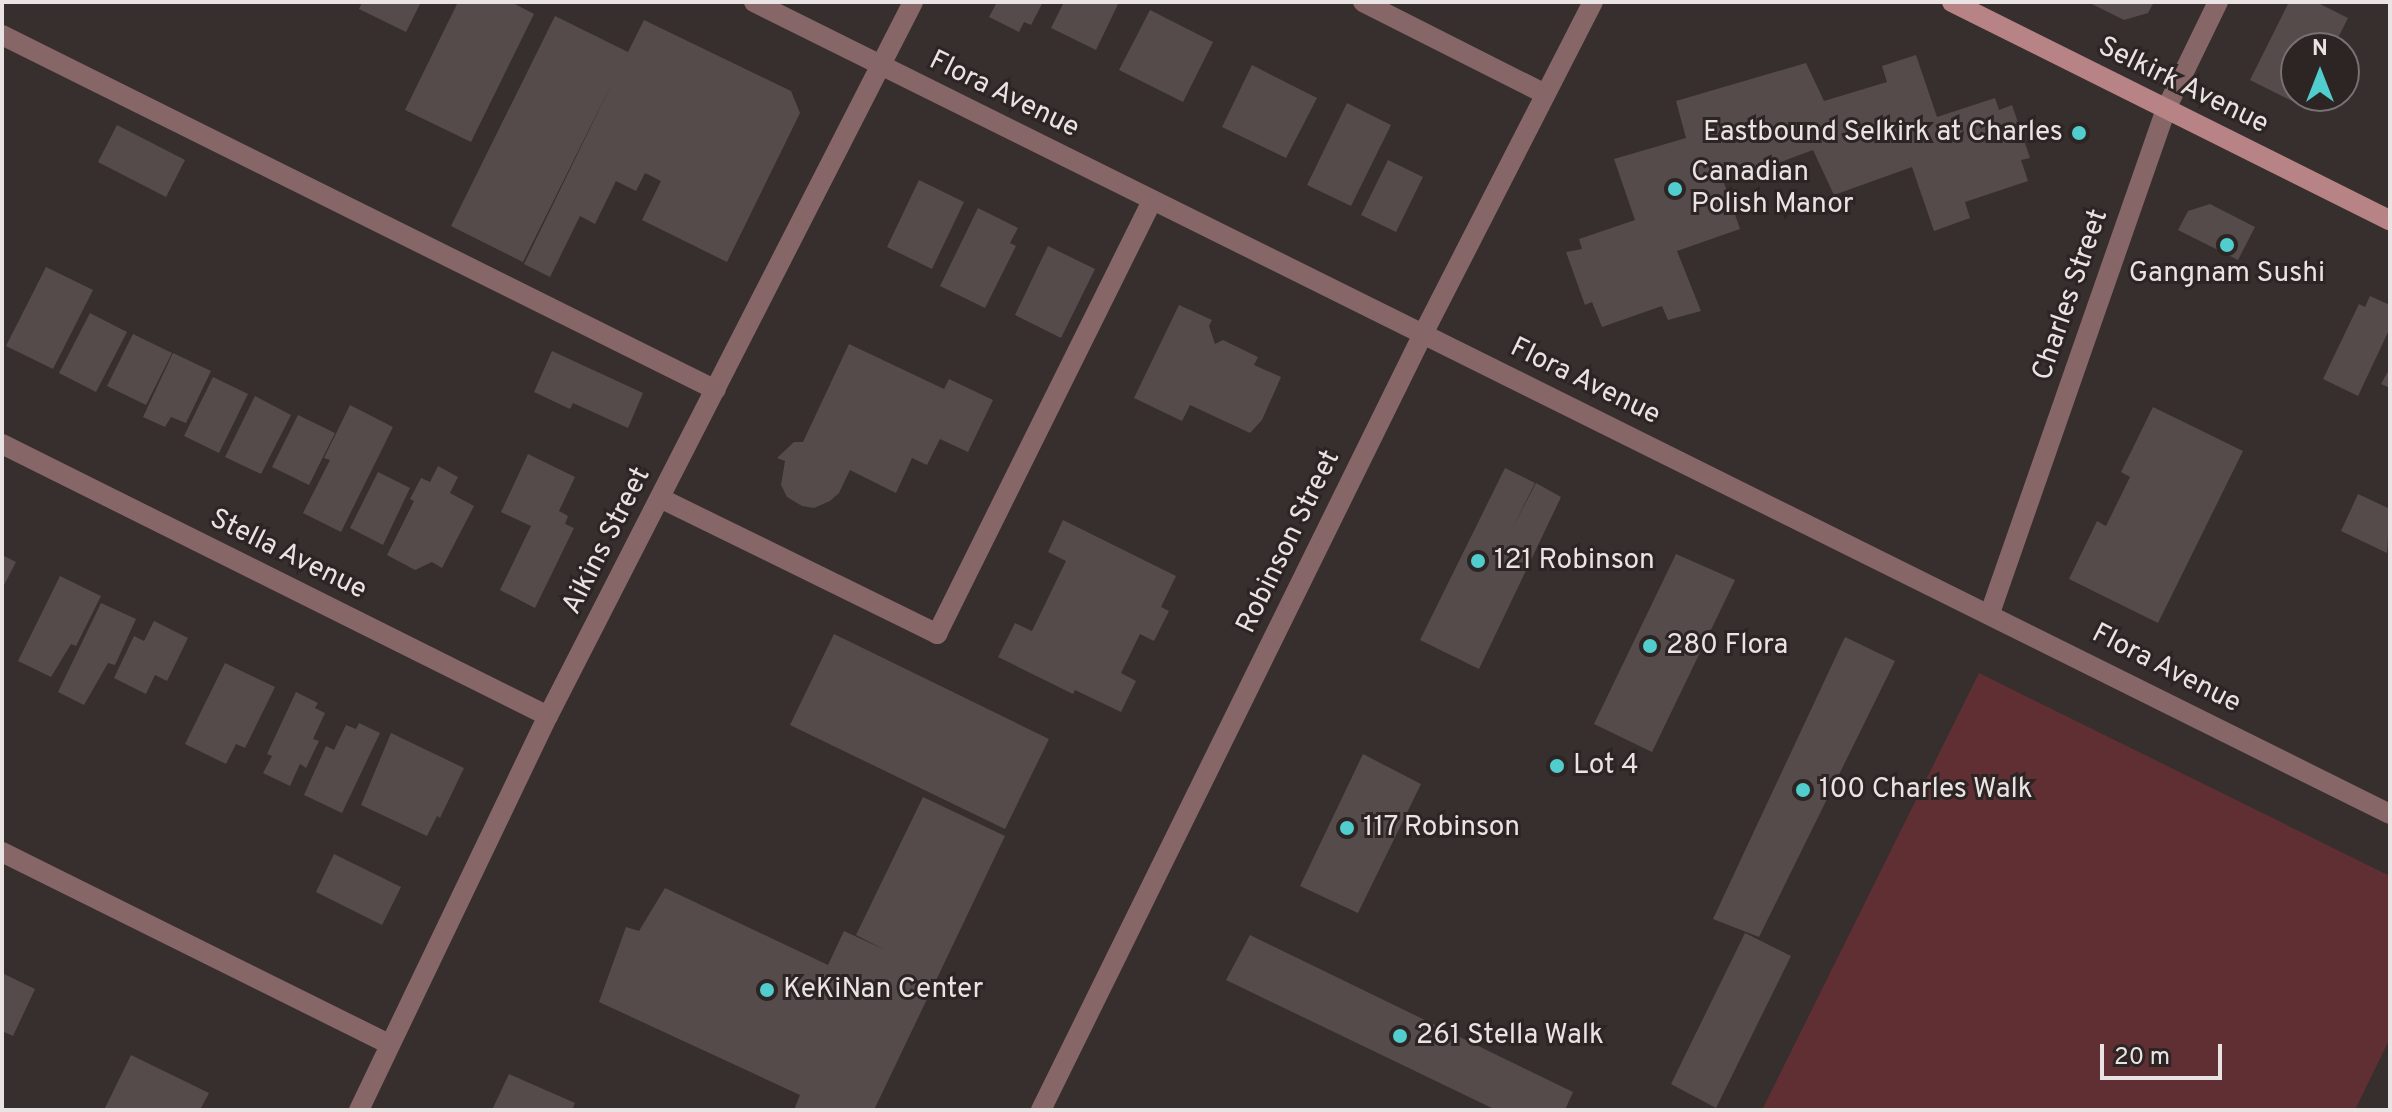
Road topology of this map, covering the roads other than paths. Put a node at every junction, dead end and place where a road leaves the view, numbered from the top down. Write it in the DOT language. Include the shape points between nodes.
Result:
graph roads {
  1 [pos="754,2"];
  2 [pos="913,2"];
  3 [pos="1363,2"];
  4 [pos="1593,2"];
  5 [pos="1952,2"];
  6 [pos="2218,2"];
  7 [pos="2,35"];
  8 [pos="882,66"];
  9 [pos="1545,94"];
  10 [pos="2166,109"];
  11 [pos="1152,200"];
  12 [pos="2390,220"];
  13 [pos="1423,334"];
  14 [pos="716,390"];
  15 [pos="2,444"];
  16 [pos="660,498"];
  17 [pos="1990,613"];
  18 [pos="548,716"];
  19 [pos="2390,814"];
  20 [pos="2,852"];
  21 [pos="390,1045"];
  22 [pos="359,1110"];
  23 [pos="1041,1110"];
  1 -- 8 [label="street, Flora Avenue"];
  2 -- 8 [label="street, Aikins Street"];
  3 -- 9 [label="street"];
  4 -- 9 [label="street, Robinson Street"];
  5 -- 10 [label="main road, Selkirk Avenue"];
  6 -- 10 [label="street, Charles Street"];
  7 -- 14 [label="street"];
  8 -- 11 [label="street, Flora Avenue"];
  8 -- 14 [label="street, Aikins Street"];
  9 -- 13 [label="street, Robinson Street"];
  10 -- 12 [label="main road, Selkirk Avenue"];
  10 -- 17 [label="street, Charles Street"];
  11 -- 13 [label="street, Flora Avenue"];
  11 -- 16 [label="street" via="937,634"];
  13 -- 17 [label="street, Flora Avenue"];
  13 -- 23 [label="street, Robinson Street"];
  14 -- 16 [label="street, Aikins Street"];
  15 -- 18 [label="street, Stella Avenue"];
  16 -- 18 [label="street, Aikins Street"];
  17 -- 19 [label="street, Flora Avenue"];
  18 -- 21 [label="street, Aikins Street"];
  20 -- 21 [label="street"];
  21 -- 22 [label="street, Aikins Street"];
}
